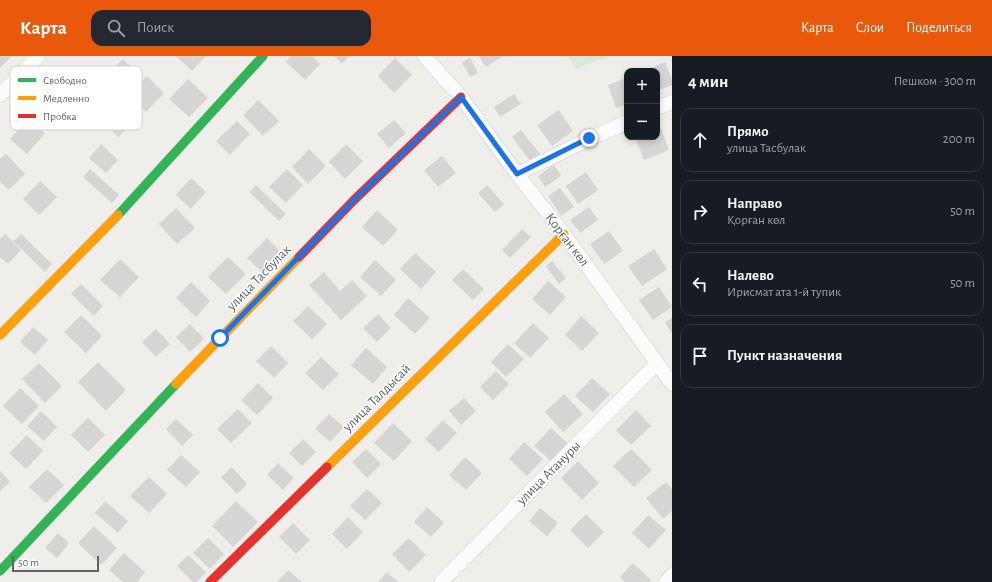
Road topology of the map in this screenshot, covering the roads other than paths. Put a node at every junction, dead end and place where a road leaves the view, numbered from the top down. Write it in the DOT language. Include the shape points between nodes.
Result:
graph roads {
  1 [pos="38,56"];
  2 [pos="263,56"];
  3 [pos="424,56"];
  4 [pos="28,66"];
  5 [pos="10,85"];
  6 [pos="0,95"];
  7 [pos="461,97"];
  8 [pos="672,102"];
  9 [pos="660,107"];
  10 [pos="624,123"];
  11 [pos="517,174"];
  12 [pos="564,234"];
  13 [pos="0,335"];
  14 [pos="657,363"];
  15 [pos="672,384"];
  16 [pos="0,571"];
  17 [pos="672,575"];
  18 [pos="210,582"];
  19 [pos="441,582"];
  20 [pos="666,582"];
  1 -- 4 [label="street"];
  2 -- 13 [label="street" via="110,224"];
  3 -- 7 [label="street, Қорған көл"];
  5 -- 6 [label="street"];
  7 -- 11 [label="street, Қорған көл"];
  7 -- 16 [label="street, улица Тасбулак" via="354,200"];
  8 -- 9 [label="street"];
  10 -- 11 [label="street"];
  11 -- 12 [label="street, Қорған көл"];
  12 -- 14 [label="street, Қорған көл"];
  12 -- 18 [label="street, улица Талдысай"];
  14 -- 15 [label="street, Қорған көл"];
  14 -- 19 [label="street, улица Атануры"];
  17 -- 20 [label="street"];
}
